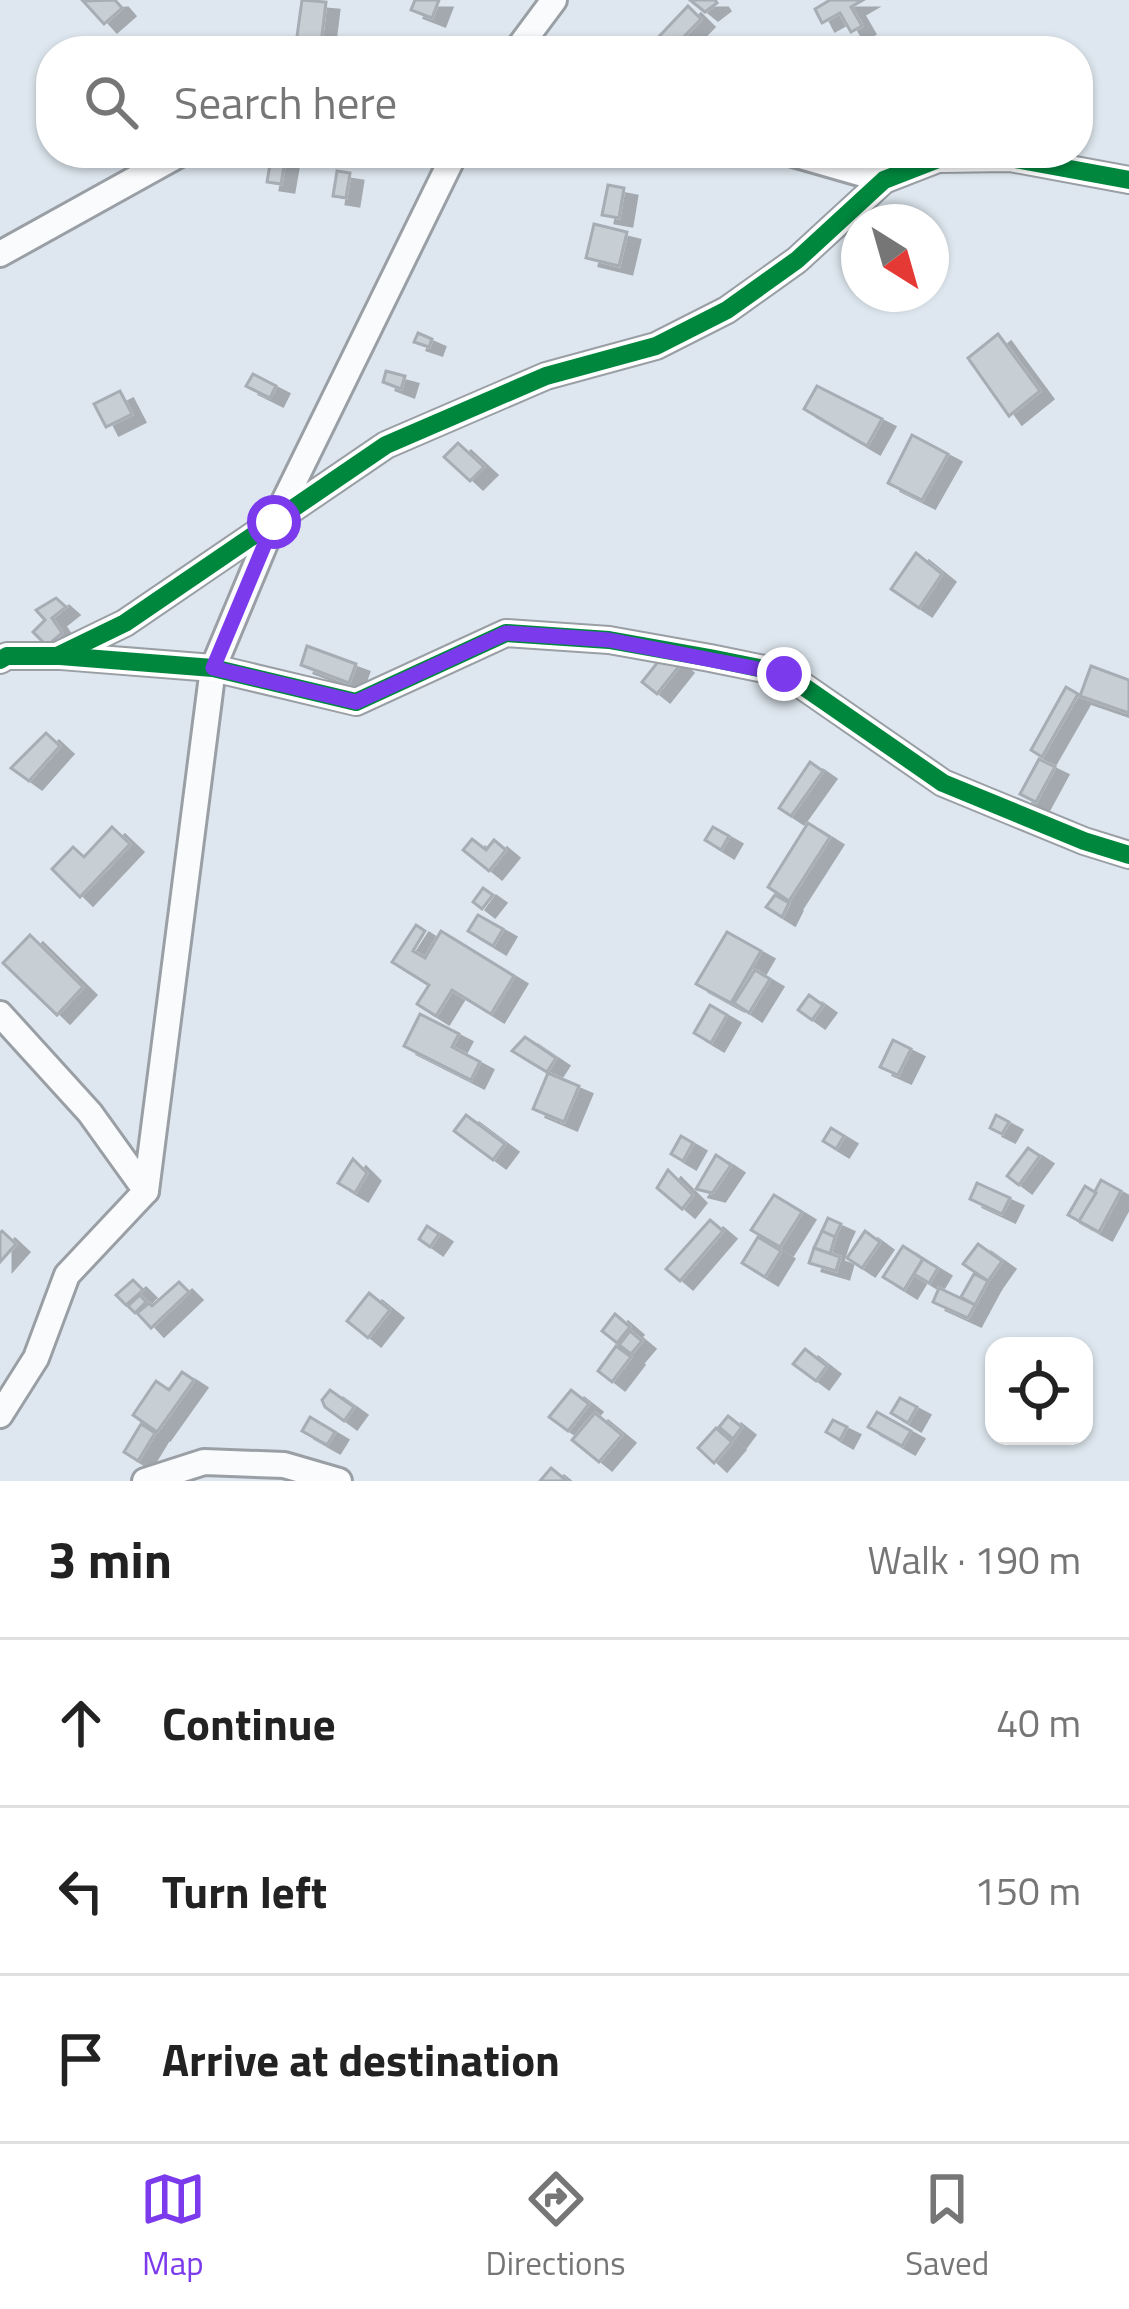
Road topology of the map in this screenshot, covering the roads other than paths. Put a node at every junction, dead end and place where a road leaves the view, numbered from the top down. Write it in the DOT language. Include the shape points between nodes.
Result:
graph roads {
  1 [pos="554,0"];
  2 [pos="527,36"];
  3 [pos="155,168"];
  4 [pos="448,168"];
  5 [pos="842,168"];
  6 [pos="915,168"];
  7 [pos="1064,168"];
  8 [pos="884,180"];
  9 [pos="1129,180"];
  10 [pos="0,254"];
  11 [pos="274,522"];
  12 [pos="57,656"];
  13 [pos="0,660"];
  14 [pos="213,668"];
  15 [pos="1129,855"];
  16 [pos="0,1013"];
  17 [pos="146,1191"];
  18 [pos="0,1415"];
  19 [pos="146,1481"];
  20 [pos="339,1481"];
  1 -- 2 [label="street"];
  3 -- 10 [label="street"];
  4 -- 11 [label="street"];
  5 -- 8 [label="street"];
  6 -- 8 [label="street"];
  7 -- 9 [label="street"];
  8 -- 11 [label="street" via="797,260 727,310 656,346 546,376 386,446"];
  11 -- 12 [label="street" via="125,623"];
  11 -- 14 [label="street"];
  12 -- 13 [label="street"];
  12 -- 14 [label="street"];
  14 -- 15 [label="street" via="356,702 506,633 609,640 766,670 784,674 943,783"];
  14 -- 17 [label="street"];
  16 -- 17 [label="street"];
  17 -- 18 [label="street" via="67,1276 37,1358"];
  19 -- 20 [label="street" via="204,1462 284,1465"];
}
